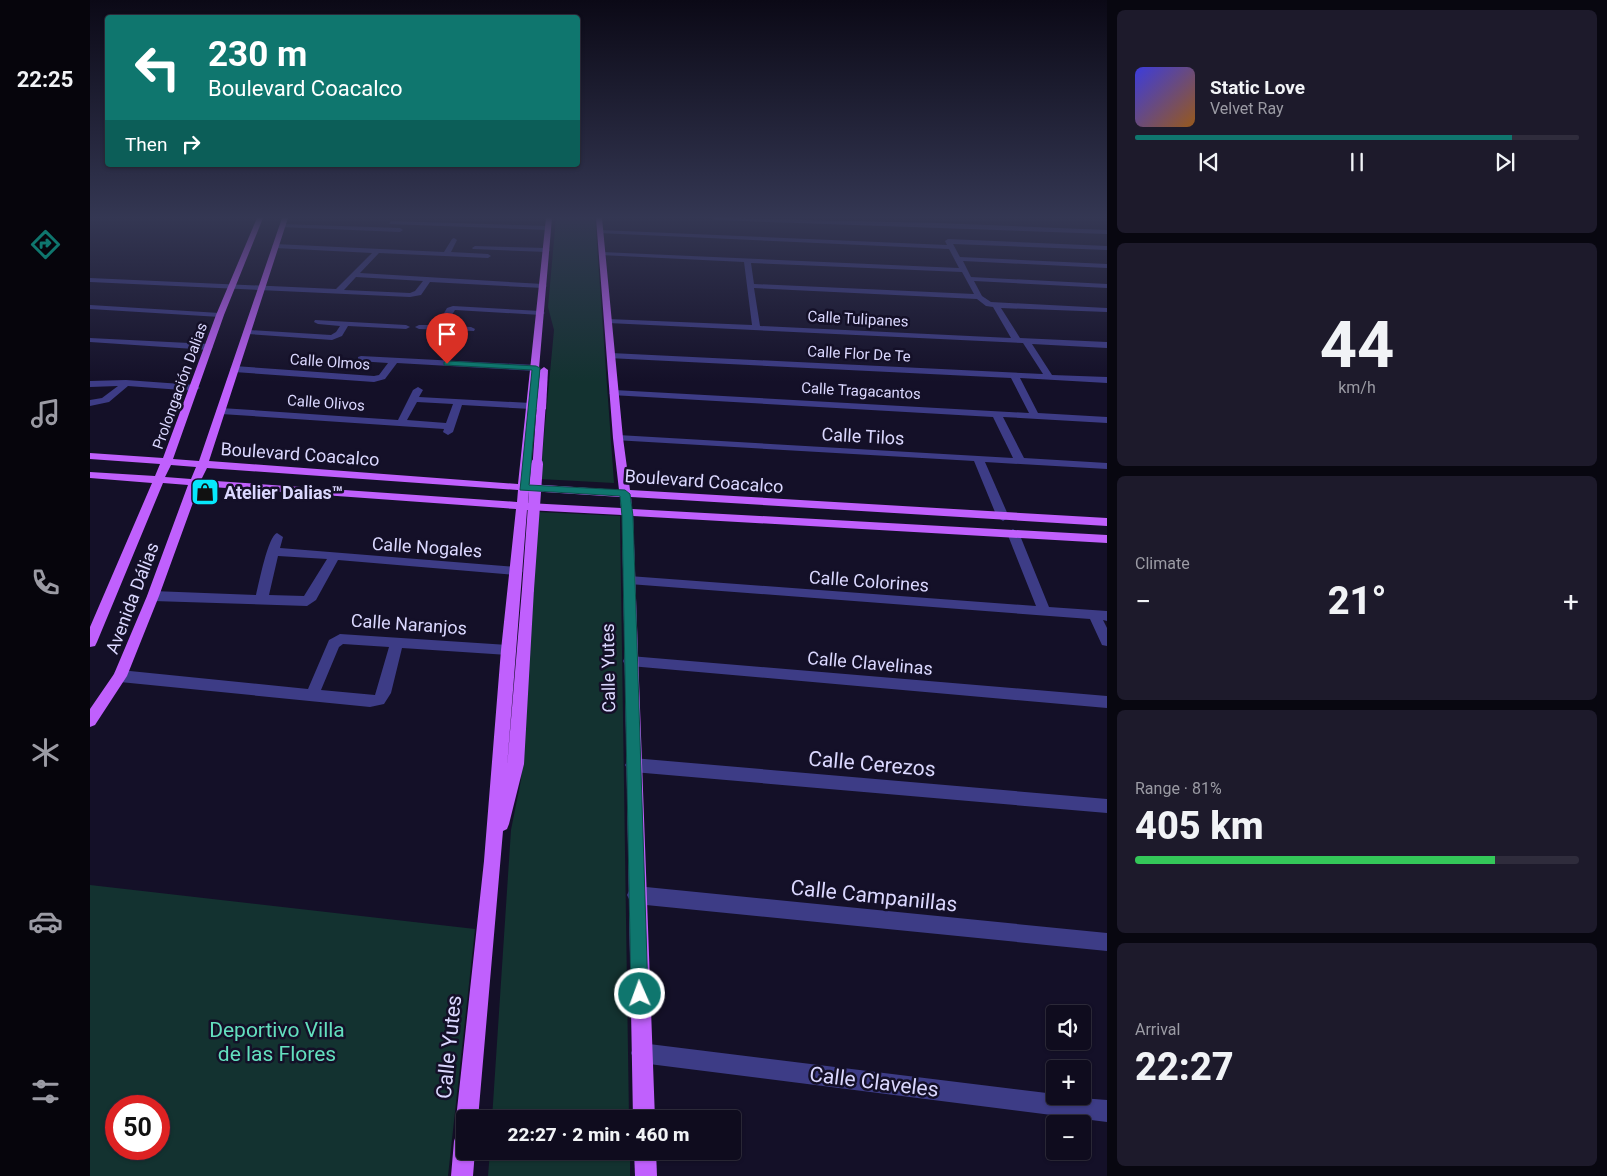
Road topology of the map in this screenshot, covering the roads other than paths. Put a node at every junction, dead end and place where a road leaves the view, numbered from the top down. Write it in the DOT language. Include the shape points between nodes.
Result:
graph roads {
  1 [pos="238,273"];
  2 [pos="266,273"];
  3 [pos="544,273"];
  4 [pos="604,273"];
  5 [pos="749,273"];
  6 [pos="967,273"];
  7 [pos="355,274"];
  8 [pos="429,278"];
  9 [pos="971,279"];
  10 [pos="90,280"];
  11 [pos="543,286"];
  12 [pos="750,286"];
  13 [pos="1107,286"];
  14 [pos="232,287"];
  15 [pos="261,288"];
  16 [pos="338,292"];
  17 [pos="979,297"];
  18 [pos="996,305"];
  19 [pos="90,307"];
  20 [pos="478,308"];
  21 [pos="1107,310"];
  22 [pos="220,315"];
  23 [pos="541,315"];
  24 [pos="608,321"];
  25 [pos="345,324"];
  26 [pos="406,327"];
  27 [pos="419,327"];
  28 [pos="440,328"];
  29 [pos="756,328"];
  30 [pos="248,332"];
  31 [pos="316,338"];
  32 [pos="90,340"];
  33 [pos="102,341"];
  34 [pos="1022,341"];
  35 [pos="1107,345"];
  36 [pos="209,347"];
  37 [pos="90,349"];
  38 [pos="365,349"];
  39 [pos="611,356"];
  40 [pos="361,359"];
  41 [pos="394,361"];
  42 [pos="536,368"];
  43 [pos="234,369"];
  44 [pos="1014,375"];
  45 [pos="350,377"];
  46 [pos="1049,377"];
  47 [pos="1107,380"];
  48 [pos="126,383"];
  49 [pos="90,384"];
  50 [pos="195,388"];
  51 [pos="614,393"];
  52 [pos="459,401"];
  53 [pos="90,403"];
  54 [pos="536,408"];
  55 [pos="221,410"];
  56 [pos="996,414"];
  57 [pos="1035,416"];
  58 [pos="1107,420"];
  59 [pos="401,423"];
  60 [pos="618,438"];
  61 [pos="90,456"];
  62 [pos="978,459"];
  63 [pos="1020,460"];
  64 [pos="167,461"];
  65 [pos="203,464"];
  66 [pos="1107,466"];
  67 [pos="90,475"];
  68 [pos="159,480"];
  69 [pos="194,481"];
  70 [pos="524,488"];
  71 [pos="625,494"];
  72 [pos="523,506"];
  73 [pos="627,510"];
  74 [pos="1003,517"];
  75 [pos="1107,522"];
  76 [pos="1013,534"];
  77 [pos="277,537"];
  78 [pos="1107,539"];
  79 [pos="272,551"];
  80 [pos="334,557"];
  81 [pos="517,571"];
  82 [pos="629,580"];
  83 [pos="153,596"];
  84 [pos="261,601"];
  85 [pos="1046,612"];
  86 [pos="1101,616"];
  87 [pos="94,628"];
  88 [pos="1107,641"];
  89 [pos="90,642"];
  90 [pos="397,642"];
  91 [pos="508,650"];
  92 [pos="630,661"];
  93 [pos="120,676"];
  94 [pos="312,695"];
  95 [pos="1107,702"];
  96 [pos="90,722"];
  97 [pos="633,765"];
  98 [pos="1107,806"];
  99 [pos="493,861"];
  100 [pos="636,895"];
  101 [pos="1107,942"];
  102 [pos="642,1053"];
  103 [pos="468,1110"];
  104 [pos="644,1110"];
  105 [pos="1107,1111"];
  106 [pos="463,1160"];
  107 [pos="645,1160"];
  108 [pos="462,1176"];
  109 [pos="646,1176"];
  1 -- 14 [label="main road, Prolongación Dalias"];
  2 -- 15 [label="main road"];
  3 -- 11 [label="main road, Calle Yutes"];
  4 -- 24 [label="main road, Calle Yutes"];
  5 -- 12 [label="street"];
  6 -- 9 [label="street"];
  7 -- 8 [label="street"];
  7 -- 16 [label="street"];
  8 -- 11 [label="street"];
  8 -- 16 [label="street" via="415,295"];
  9 -- 13 [label="street"];
  9 -- 17 [label="street"];
  10 -- 14 [label="street"];
  11 -- 23 [label="main road, Calle Yutes"];
  12 -- 17 [label="street"];
  12 -- 29 [label="street"];
  14 -- 15 [label="street"];
  14 -- 22 [label="main road, Prolongación Dalias"];
  15 -- 16 [label="street"];
  15 -- 30 [label="main road"];
  17 -- 18 [label="street"];
  18 -- 21 [label="street"];
  18 -- 34 [label="street"];
  19 -- 22 [label="street"];
  20 -- 23 [label="street"];
  20 -- 28 [label="street" via="450,310"];
  20 -- 28 [label="street" via="470,333"];
  22 -- 36 [label="main road, Prolongación Dalias"];
  23 -- 42 [label="main road, Calle Yutes"];
  23 -- 54 [label="main road, Calle Yutes" via="545,348"];
  24 -- 29 [label="street, Calle Tulipanes"];
  24 -- 39 [label="main road, Calle Yutes"];
  25 -- 26 [label="street"];
  25 -- 31 [label="street" via="336,337"];
  25 -- 31 [label="street" via="318,319"];
  27 -- 28 [label="street"];
  29 -- 34 [label="street, Calle Tulipanes"];
  30 -- 31 [label="street"];
  30 -- 43 [label="main road"];
  32 -- 33 [label="street"];
  33 -- 36 [label="street"];
  33 -- 37 [label="street"];
  34 -- 35 [label="street, Calle Tulipanes"];
  34 -- 46 [label="street"];
  36 -- 50 [label="main road, Prolongación Dalias"];
  38 -- 40 [label="street"];
  39 -- 44 [label="street, Calle Flor De Te"];
  39 -- 51 [label="main road, Calle Yutes"];
  40 -- 41 [label="street"];
  40 -- 45 [label="street"];
  41 -- 42 [label="street, Calle Olmos"];
  41 -- 45 [label="street, Calle Olmos" via="378,379"];
  42 -- 54 [label="main road, Calle Yutes"];
  43 -- 45 [label="street, Calle Olmos"];
  43 -- 55 [label="main road"];
  44 -- 46 [label="street, Calle Flor De Te"];
  44 -- 57 [label="street"];
  46 -- 47 [label="street, Calle Flor De Te"];
  48 -- 49 [label="street"];
  48 -- 50 [label="street"];
  48 -- 53 [label="street" via="109,399"];
  50 -- 64 [label="main road, Prolongación Dalias"];
  51 -- 56 [label="street, Calle Tragacantos"];
  51 -- 60 [label="main road, Calle Yutes"];
  52 -- 54 [label="street"];
  52 -- 59 [label="street" via="416,394"];
  52 -- 59 [label="street, Calle Olivos" via="448,430"];
  54 -- 70 [label="main road, Calle Yutes"];
  54 -- 99 [label="main road, Calle Yutes, bridge" via="516,764"];
  55 -- 59 [label="street, Calle Olivos"];
  55 -- 65 [label="main road"];
  56 -- 57 [label="street, Calle Tragacantos"];
  56 -- 63 [label="street"];
  57 -- 58 [label="street, Calle Tragacantos"];
  60 -- 62 [label="street, Calle Tilos"];
  60 -- 71 [label="main road, Calle Yutes"];
  61 -- 64 [label="main road, Boulevard Coacalco"];
  62 -- 63 [label="street, Calle Tilos"];
  62 -- 74 [label="street"];
  63 -- 66 [label="street, Calle Tilos"];
  64 -- 65 [label="main road, Boulevard Coacalco"];
  64 -- 68 [label="main road, Prolongación Dalias"];
  65 -- 69 [label="main road"];
  65 -- 70 [label="main road, Boulevard Coacalco"];
  67 -- 68 [label="main road, Boulevard Coacalco"];
  68 -- 69 [label="main road, Boulevard Coacalco"];
  68 -- 87 [label="main road, Avenida Dálias"];
  69 -- 72 [label="main road, Boulevard Coacalco"];
  69 -- 83 [label="main road, Avenida Dálias"];
  70 -- 71 [label="main road, Boulevard Coacalco"];
  70 -- 72 [label="main road, Calle Yutes"];
  71 -- 73 [label="main road, Calle Yutes"];
  71 -- 74 [label="main road, Boulevard Coacalco"];
  72 -- 73 [label="main road, Boulevard Coacalco"];
  72 -- 81 [label="main road, Calle Yutes"];
  73 -- 76 [label="main road, Boulevard Coacalco"];
  73 -- 82 [label="main road, Calle Yutes"];
  74 -- 75 [label="main road, Boulevard Coacalco"];
  76 -- 78 [label="main road, Boulevard Coacalco"];
  76 -- 85 [label="street"];
  77 -- 79 [label="street"];
  79 -- 80 [label="street, Calle Nogales"];
  79 -- 84 [label="street"];
  80 -- 81 [label="street, Calle Nogales"];
  80 -- 84 [label="street" via="307,601"];
  81 -- 91 [label="main road, Calle Yutes"];
  82 -- 85 [label="street, Calle Colorines"];
  82 -- 92 [label="main road, Calle Yutes"];
  83 -- 84 [label="street"];
  83 -- 93 [label="main road, Avenida Dálias"];
  85 -- 86 [label="street, Calle Colorines"];
  86 -- 88 [label="street"];
  87 -- 89 [label="main road, Avenida Dálias"];
  90 -- 91 [label="street, Calle Naranjos"];
  90 -- 94 [label="street, Calle Naranjos" via="340,639 334,644"];
  90 -- 94 [label="street" via="379,700"];
  91 -- 99 [label="main road, Calle Yutes"];
  92 -- 95 [label="street, Calle Clavelinas"];
  92 -- 97 [label="main road, Calle Yutes"];
  93 -- 94 [label="street"];
  93 -- 96 [label="main road, Avenida Dálias"];
  97 -- 98 [label="street, Calle Cerezos"];
  97 -- 100 [label="main road, Calle Yutes"];
  99 -- 103 [label="main road, Calle Yutes"];
  100 -- 101 [label="street, Calle Campanillas"];
  100 -- 102 [label="main road, Calle Yutes"];
  102 -- 104 [label="main road, Calle Yutes"];
  102 -- 105 [label="street, Calle Claveles"];
  106 -- 108 [label="main road"];
  107 -- 109 [label="main road"];
}
